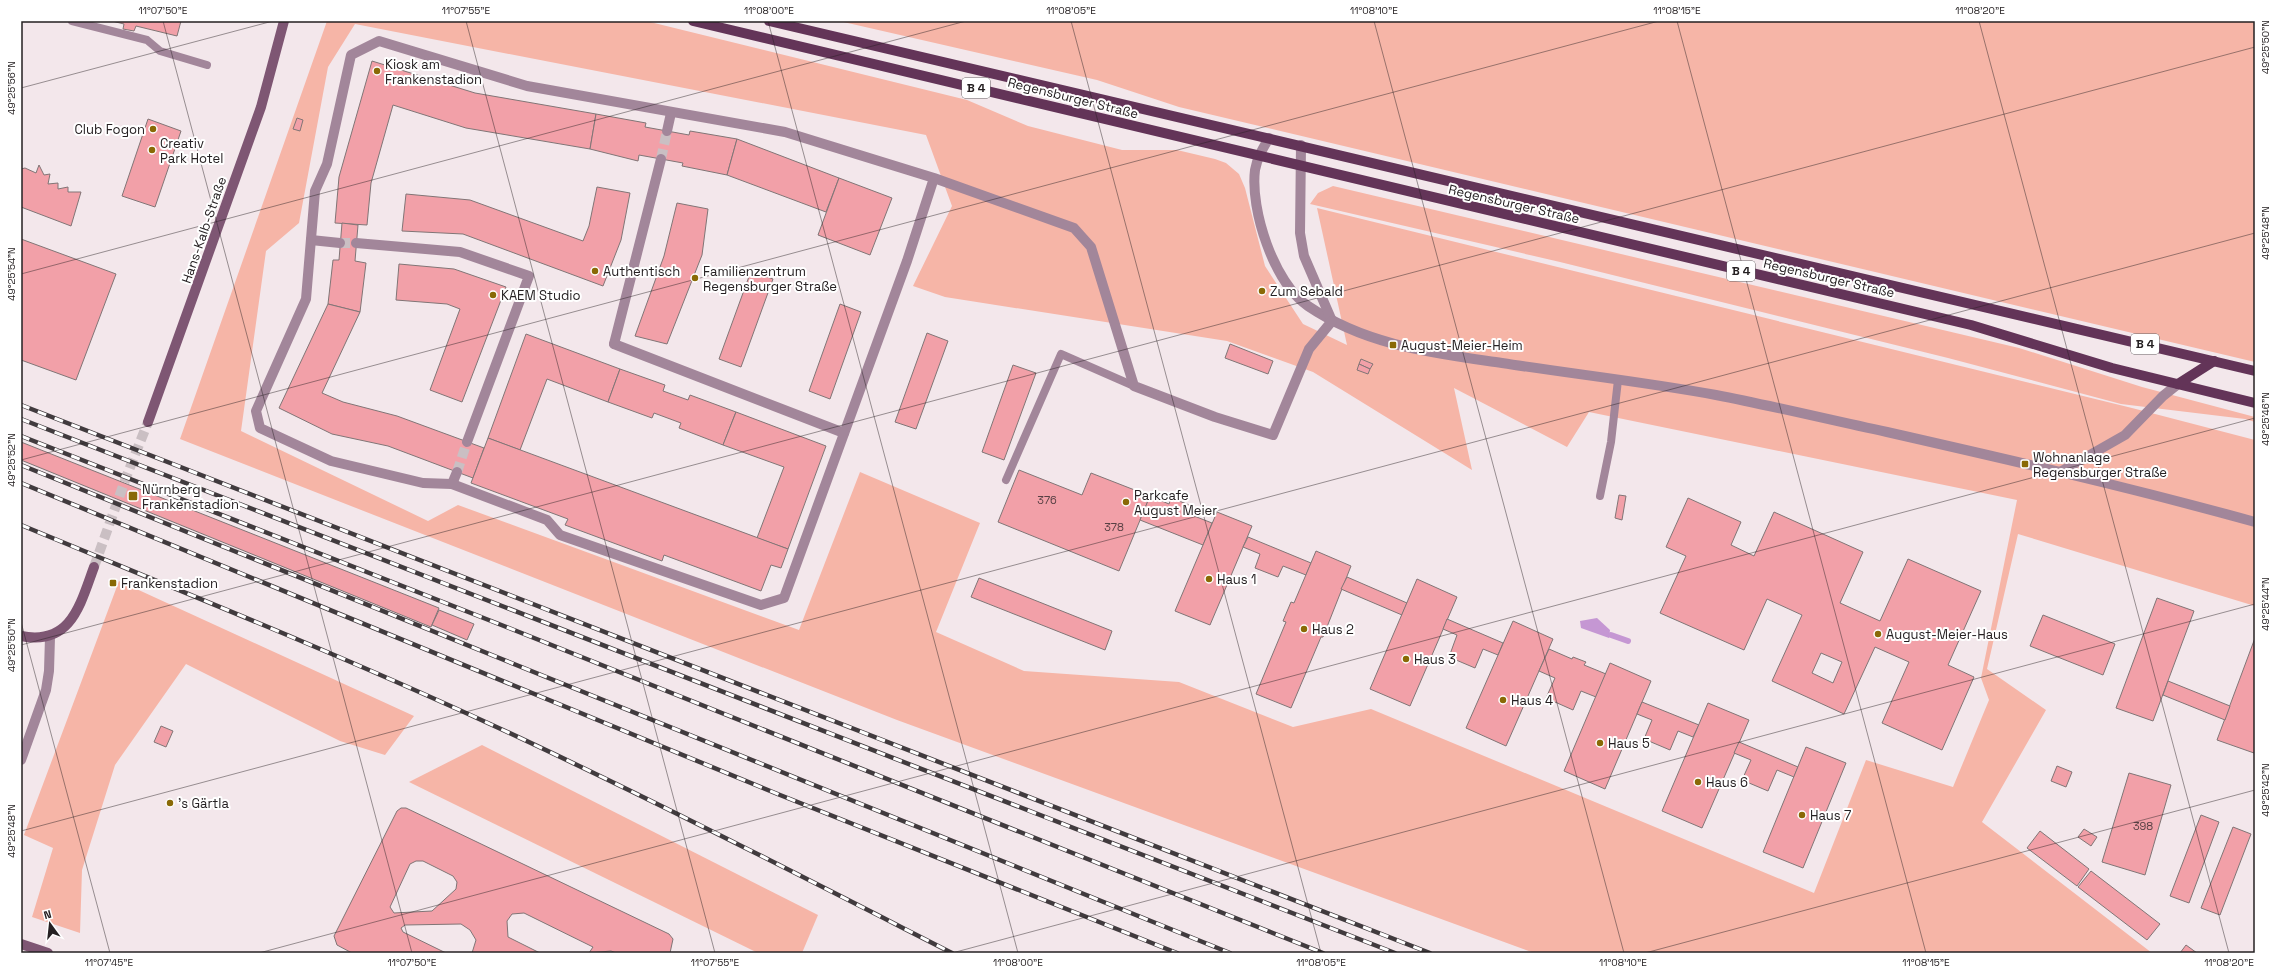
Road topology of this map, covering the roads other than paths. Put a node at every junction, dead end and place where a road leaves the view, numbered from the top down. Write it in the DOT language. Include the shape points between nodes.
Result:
graph roads {
  1 [pos="72,21"];
  2 [pos="284,21"];
  3 [pos="694,21"];
  4 [pos="769,21"];
  5 [pos="207,65"];
  6 [pos="671,113"];
  7 [pos="667,131"];
  8 [pos="1269,138"];
  9 [pos="1301,145"];
  10 [pos="1259,156"];
  11 [pos="662,159"];
  12 [pos="1302,166"];
  13 [pos="934,178"];
  14 [pos="311,240"];
  15 [pos="340,243"];
  16 [pos="356,244"];
  17 [pos="1332,321"];
  18 [pos="2214,361"];
  19 [pos="2255,371"];
  20 [pos="1618,380"];
  21 [pos="2178,384"];
  22 [pos="1134,386"];
  23 [pos="2255,403"];
  24 [pos="148,422"];
  25 [pos="844,433"];
  26 [pos="467,442"];
  27 [pos="457,472"];
  28 [pos="2060,472"];
  29 [pos="1006,480"];
  30 [pos="452,484"];
  31 [pos="1600,496"];
  32 [pos="2255,522"];
  33 [pos="94,567"];
  34 [pos="21,636"];
  35 [pos="50,637"];
  36 [pos="21,760"];
  37 [pos="24,945"];
  38 [pos="48,953"];
  1 -- 5 [label="lane" via="147,40 160,51"];
  2 -- 24 [label="main road, Hans-Kalb-Straße" via="258,114"];
  3 -- 10 [label="main road, Regensburger Straße / B 4"];
  4 -- 8 [label="main road, B 4"];
  6 -- 7 [label="street"];
  6 -- 13 [label="street" via="785,132"];
  6 -- 14 [label="street" via="528,86 379,41 350,55 327,164 315,191"];
  8 -- 9 [label="main road, B 4"];
  8 -- 10 [label="street"];
  9 -- 12 [label="street"];
  9 -- 18 [label="main road, B 4"];
  10 -- 12 [label="main road, Regensburger Straße / B 4"];
  10 -- 17 [label="street" via="1255,169 1255,190 1269,253 1282,277 1304,304"];
  11 -- 25 [label="street" via="614,344"];
  12 -- 17 [label="street" via="1299,218 1304,256"];
  12 -- 21 [label="main road, Regensburger Straße / B 4" via="1970,325 2112,368"];
  13 -- 22 [label="street" via="1074,228 1091,247"];
  13 -- 25 [label="street"];
  14 -- 15 [label="street"];
  14 -- 30 [label="street" via="306,299 256,411 260,428 331,461 423,483"];
  16 -- 26 [label="street" via="460,252 529,276"];
  17 -- 20 [label="street" via="1383,343"];
  17 -- 22 [label="street" via="1309,349 1273,435 1215,417"];
  18 -- 19 [label="main road, B 4"];
  18 -- 21 [label="main road"];
  20 -- 28 [label="street" via="1714,395"];
  20 -- 31 [label="lane" via="1611,442"];
  21 -- 23 [label="main road, Regensburger Straße / B 4"];
  21 -- 28 [label="street" via="2125,434"];
  22 -- 29 [label="lane" via="1061,354"];
  25 -- 30 [label="street" via="784,598 761,605 560,535 548,520"];
  27 -- 30 [label="street"];
  28 -- 32 [label="street" via="2164,496"];
  33 -- 35 [label="main road" via="73,618 66,627"];
  34 -- 35 [label="main road"];
  35 -- 36 [label="street" via="46,690"];
  37 -- 38 [label="main road"];
}
